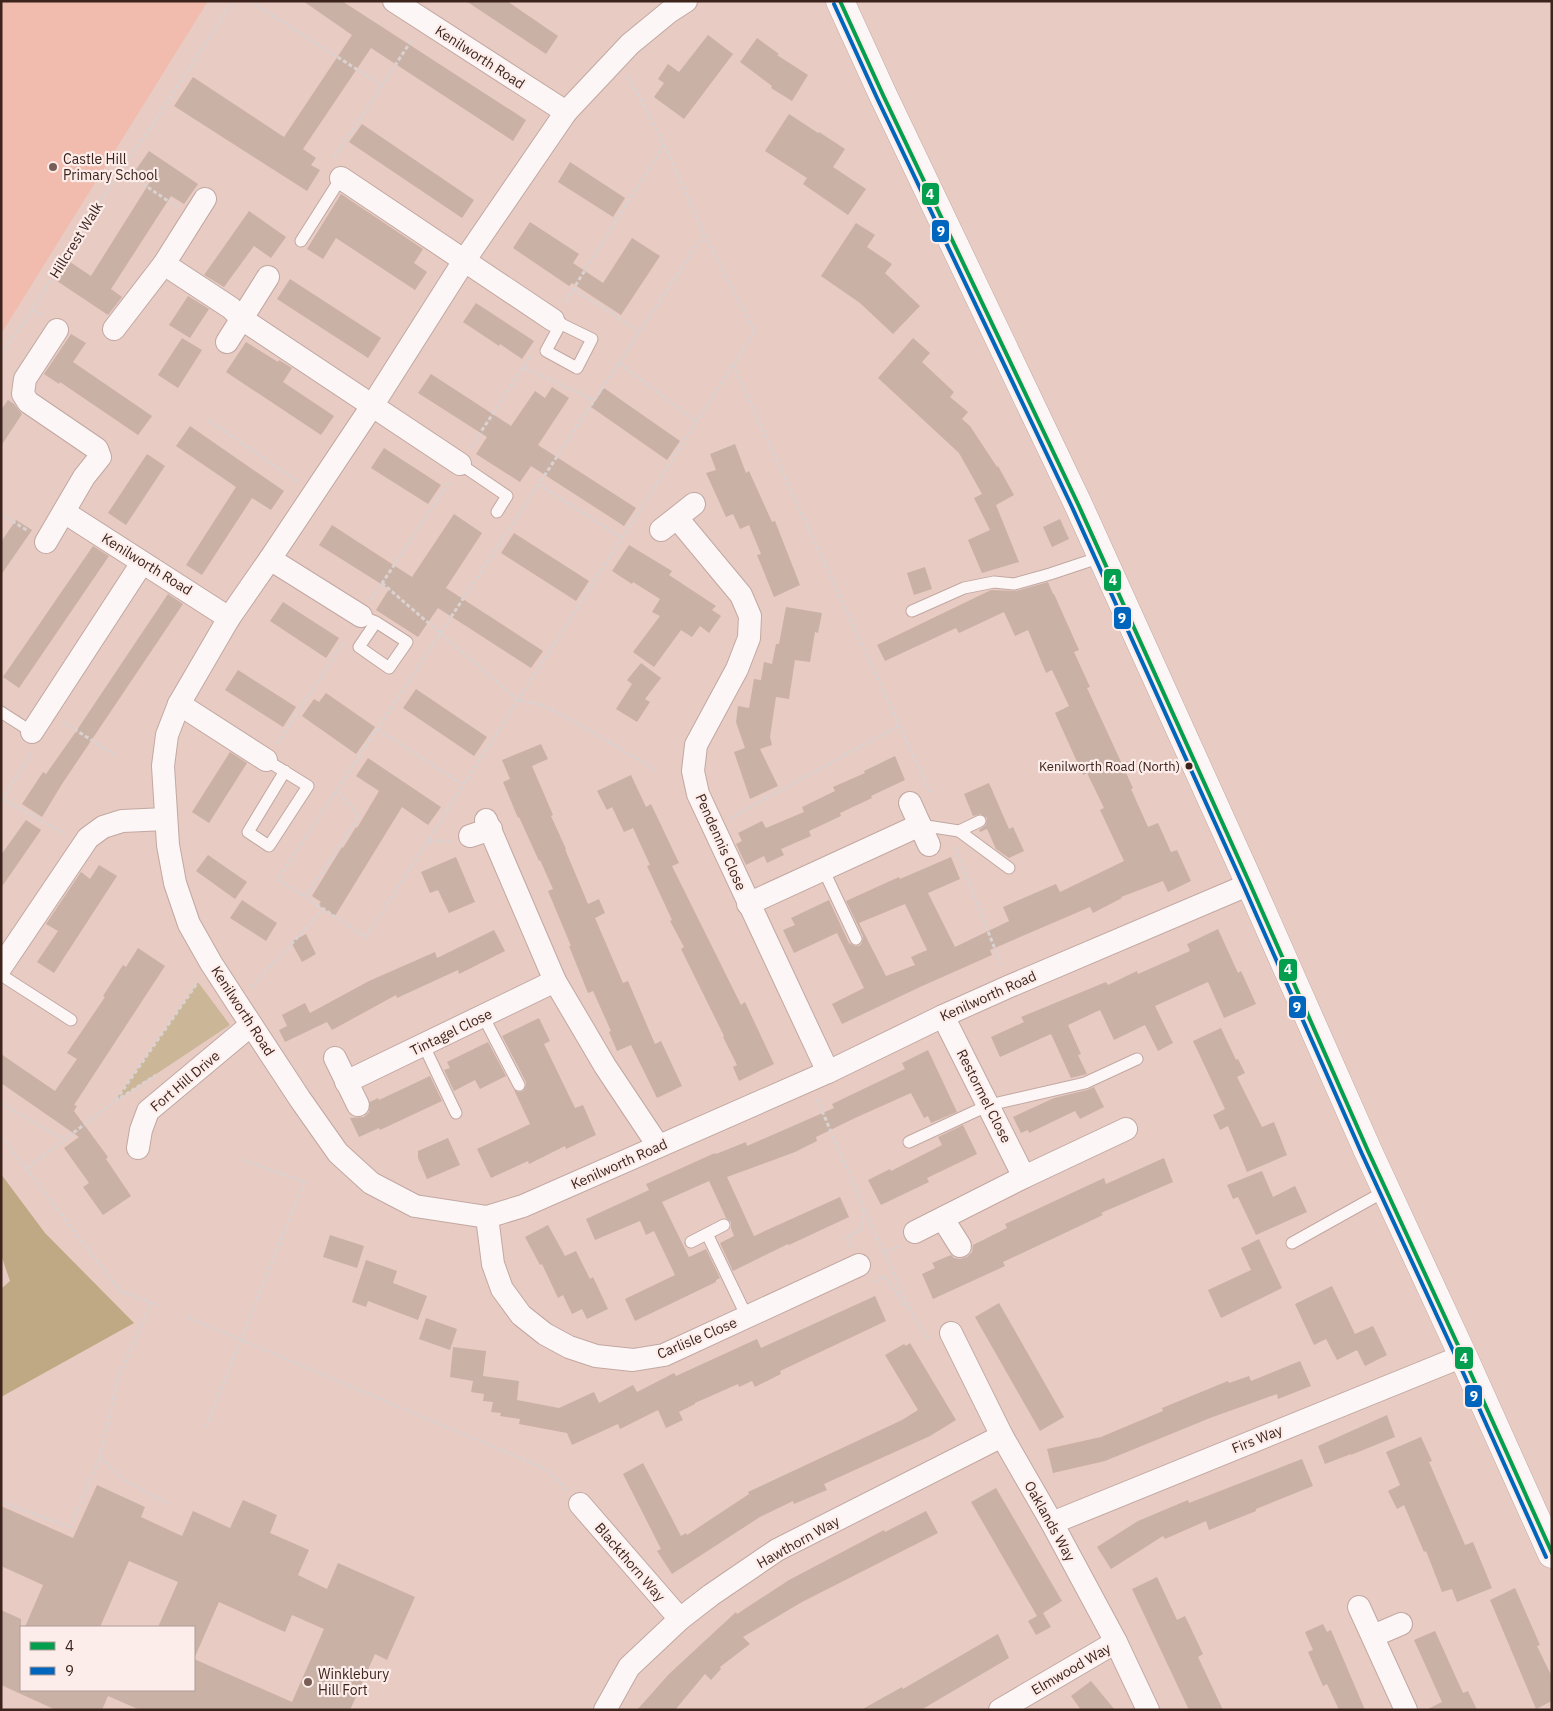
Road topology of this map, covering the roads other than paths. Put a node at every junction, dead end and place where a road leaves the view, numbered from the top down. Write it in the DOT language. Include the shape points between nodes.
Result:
graph roads {
  1 [pos="394,1"];
  2 [pos="686,1"];
  3 [pos="840,1"];
  4 [pos="566,112"];
  5 [pos="341,178"];
  6 [pos="205,199"];
  7 [pos="301,241"];
  8 [pos="464,261"];
  9 [pos="164,264"];
  10 [pos="268,277"];
  11 [pos="560,315"];
  12 [pos="242,319"];
  13 [pos="114,329"];
  14 [pos="57,330"];
  15 [pos="227,342"];
  16 [pos="372,406"];
  17 [pos="460,464"];
  18 [pos="694,504"];
  19 [pos="64,512"];
  20 [pos="497,512"];
  21 [pos="46,542"];
  22 [pos="1102,557"];
  23 [pos="270,559"];
  24 [pos="142,563"];
  25 [pos="912,611"];
  26 [pos="229,618"];
  27 [pos="368,619"];
  28 [pos="178,704"];
  29 [pos="1,712"];
  30 [pos="33,741"];
  31 [pos="276,766"];
  32 [pos="910,804"];
  33 [pos="166,819"];
  34 [pos="980,821"];
  35 [pos="482,828"];
  36 [pos="953,831"];
  37 [pos="925,835"];
  38 [pos="1009,868"];
  39 [pos="823,869"];
  40 [pos="1250,884"];
  41 [pos="748,904"];
  42 [pos="856,939"];
  43 [pos="1,966"];
  44 [pos="1,976"];
  45 [pos="555,981"];
  46 [pos="483,1016"];
  47 [pos="943,1016"];
  48 [pos="71,1020"];
  49 [pos="251,1025"];
  50 [pos="424,1046"];
  51 [pos="334,1058"];
  52 [pos="1137,1059"];
  53 [pos="828,1072"];
  54 [pos="346,1082"];
  55 [pos="519,1084"];
  56 [pos="358,1104"];
  57 [pos="989,1105"];
  58 [pos="456,1113"];
  59 [pos="1126,1129"];
  60 [pos="909,1142"];
  61 [pos="659,1146"];
  62 [pos="138,1148"];
  63 [pos="1024,1177"];
  64 [pos="1386,1190"];
  65 [pos="487,1217"];
  66 [pos="943,1219"];
  67 [pos="724,1225"];
  68 [pos="915,1232"];
  69 [pos="707,1234"];
  70 [pos="691,1242"];
  71 [pos="1292,1242"];
  72 [pos="960,1246"];
  73 [pos="860,1264"];
  74 [pos="747,1317"];
  75 [pos="951,1333"];
  76 [pos="1463,1356"];
  77 [pos="1002,1436"];
  78 [pos="580,1504"];
  79 [pos="1052,1523"];
  80 [pos="1552,1554"];
  81 [pos="1359,1607"];
  82 [pos="680,1619"];
  83 [pos="1401,1624"];
  84 [pos="1373,1636"];
  85 [pos="1116,1642"];
  86 [pos="606,1710"];
  87 [pos="1000,1710"];
  88 [pos="1148,1710"];
  89 [pos="1406,1710"];
  1 -- 4 [label="street, Kenilworth Road"];
  2 -- 4 [label="street, Kenilworth Road" via="630,44"];
  3 -- 22 [label="street"];
  4 -- 8 [label="street, Kenilworth Road"];
  5 -- 7 [label="lane"];
  5 -- 8 [label="street"];
  6 -- 9 [label="street"];
  8 -- 11 [label="street"];
  8 -- 16 [label="street, Kenilworth Road"];
  9 -- 12 [label="street" via="231,308"];
  9 -- 13 [label="street"];
  10 -- 12 [label="street"];
  12 -- 15 [label="street"];
  12 -- 16 [label="street"];
  14 -- 19 [label="street" via="25,379 23,394 28,402 97,449 100,457"];
  16 -- 17 [label="street"];
  16 -- 23 [label="street, Kenilworth Road"];
  17 -- 20 [label="lane" via="507,496"];
  18 -- 41 [label="street, Pendennis Close" via="669,524 741,595 750,616 749,638 737,669 696,745 693,771 703,808"];
  19 -- 21 [label="street"];
  19 -- 24 [label="street, Kenilworth Road"];
  22 -- 25 [label="lane" via="1014,584 994,582 964,588"];
  22 -- 40 [label="street"];
  23 -- 26 [label="street, Kenilworth Road"];
  23 -- 27 [label="street"];
  24 -- 26 [label="street, Kenilworth Road"];
  24 -- 30 [label="street"];
  26 -- 28 [label="street, Kenilworth Road"];
  28 -- 31 [label="street"];
  28 -- 33 [label="street, Kenilworth Road" via="167,735 163,766"];
  29 -- 30 [label="lane"];
  31 -- 31 [label="lane" via="308,786 269,846 248,832"];
  32 -- 37 [label="street"];
  33 -- 43 [label="street" via="122,821 103,827 88,838"];
  33 -- 49 [label="street, Kenilworth Road" via="175,883 189,924"];
  34 -- 36 [label="lane"];
  35 -- 45 [label="street"];
  36 -- 37 [label="lane"];
  36 -- 38 [label="lane"];
  37 -- 39 [label="street, Pendennis Close"];
  39 -- 41 [label="street, Pendennis Close"];
  39 -- 42 [label="lane"];
  40 -- 47 [label="street, Kenilworth Road"];
  40 -- 64 [label="street"];
  41 -- 53 [label="street, Pendennis Close"];
  44 -- 48 [label="lane"];
  45 -- 46 [label="street, Tintagel Close"];
  45 -- 61 [label="street"];
  46 -- 50 [label="street, Tintagel Close"];
  46 -- 55 [label="lane"];
  47 -- 53 [label="street, Kenilworth Road"];
  47 -- 57 [label="street, Restormel Close"];
  49 -- 62 [label="street, Fort Hill Drive" via="148,1111"];
  49 -- 65 [label="street, Kenilworth Road" via="338,1153 371,1182 415,1206"];
  50 -- 54 [label="street, Tintagel Close"];
  50 -- 58 [label="lane"];
  51 -- 54 [label="street"];
  52 -- 57 [label="lane" via="1085,1083"];
  53 -- 61 [label="street, Kenilworth Road"];
  54 -- 56 [label="street"];
  57 -- 60 [label="lane"];
  57 -- 63 [label="street, Restormel Close"];
  59 -- 63 [label="street"];
  61 -- 65 [label="street, Kenilworth Road" via="523,1206"];
  63 -- 66 [label="street"];
  64 -- 71 [label="lane"];
  64 -- 76 [label="street"];
  65 -- 74 [label="street, Carlisle Close" via="493,1264 502,1289 521,1316 569,1347 596,1356 633,1360 664,1355"];
  66 -- 68 [label="street"];
  66 -- 72 [label="street"];
  67 -- 69 [label="lane"];
  69 -- 70 [label="lane"];
  69 -- 74 [label="lane"];
  73 -- 74 [label="street, Carlisle Close"];
  75 -- 77 [label="street, Oaklands Way"];
  76 -- 79 [label="street, Firs Way"];
  76 -- 80 [label="street"];
  77 -- 79 [label="street, Oaklands Way"];
  77 -- 82 [label="street, Hawthorn Way" via="777,1550"];
  78 -- 82 [label="street, Blackthorn Way"];
  79 -- 85 [label="street, Oaklands Way"];
  81 -- 84 [label="street"];
  82 -- 86 [label="street, Hawthorn Way" via="629,1667"];
  83 -- 84 [label="street"];
  84 -- 89 [label="street"];
  85 -- 87 [label="street, Elmwood Way"];
  85 -- 88 [label="street, Oaklands Way"];
}
